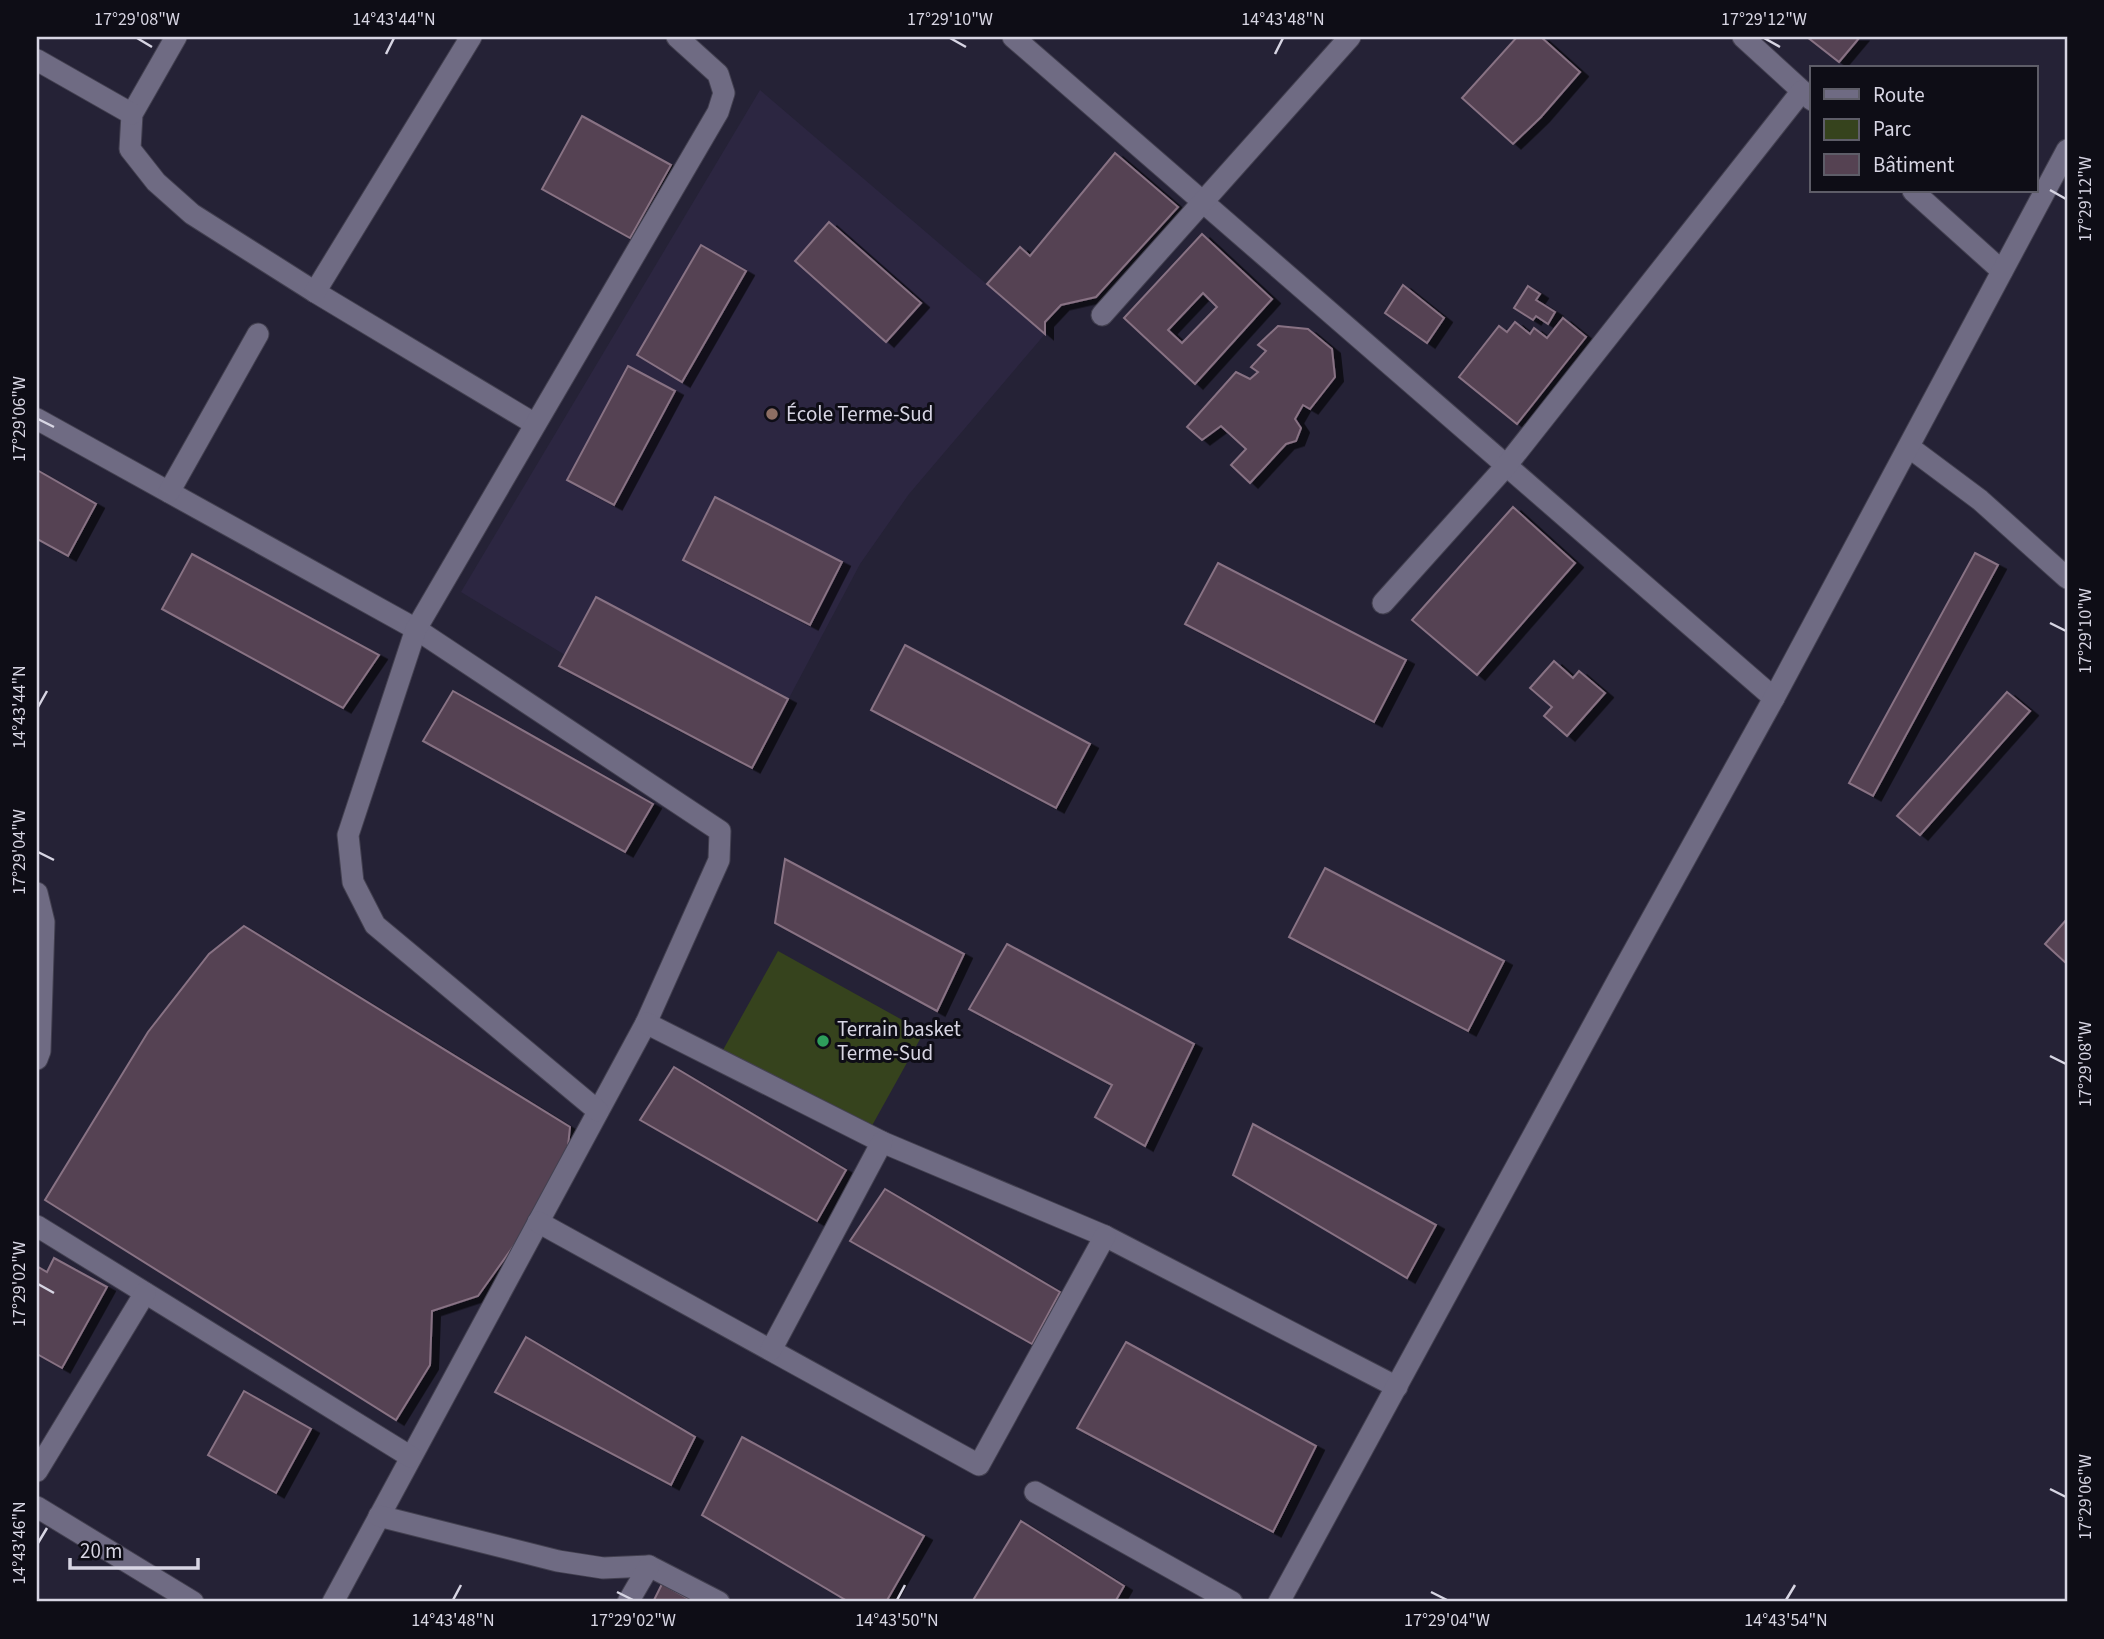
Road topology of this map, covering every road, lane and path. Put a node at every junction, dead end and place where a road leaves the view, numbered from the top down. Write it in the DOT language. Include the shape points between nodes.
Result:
graph roads {
  1 [pos="176,37"];
  2 [pos="471,37"];
  3 [pos="677,37"];
  4 [pos="1013,37"];
  5 [pos="1349,37"];
  6 [pos="1743,37"];
  7 [pos="37,60"];
  8 [pos="1807,96"];
  9 [pos="132,114"];
  10 [pos="2067,150"];
  11 [pos="1914,192"];
  12 [pos="1203,202"];
  13 [pos="2002,271"];
  14 [pos="314,292"];
  15 [pos="1102,315"];
  16 [pos="258,334"];
  17 [pos="37,419"];
  18 [pos="536,424"];
  19 [pos="1909,447"];
  20 [pos="1506,466"];
  21 [pos="169,492"];
  22 [pos="2067,578"];
  23 [pos="1383,603"];
  24 [pos="416,629"];
  25 [pos="1774,698"];
  26 [pos="37,893"];
  27 [pos="646,1023"];
  28 [pos="37,1059"];
  29 [pos="598,1111"];
  30 [pos="882,1142"];
  31 [pos="538,1222"];
  32 [pos="37,1226"];
  33 [pos="1105,1236"];
  34 [pos="145,1293"];
  35 [pos="771,1350"];
  36 [pos="1397,1387"];
  37 [pos="411,1457"];
  38 [pos="37,1471"];
  39 [pos="1035,1492"];
  40 [pos="37,1507"];
  41 [pos="379,1516"];
  42 [pos="649,1566"];
  43 [pos="193,1602"];
  44 [pos="333,1602"];
  45 [pos="628,1602"];
  46 [pos="719,1602"];
  47 [pos="1232,1602"];
  48 [pos="1279,1602"];
  1 -- 9 [label="street"];
  2 -- 14 [label="street"];
  3 -- 18 [label="street" via="718,74 724,93 718,111"];
  4 -- 12 [label="street"];
  5 -- 12 [label="street"];
  6 -- 8 [label="street"];
  7 -- 9 [label="street"];
  8 -- 20 [label="street"];
  9 -- 14 [label="street" via="131,149 156,182 192,214"];
  10 -- 13 [label="street"];
  11 -- 13 [label="street"];
  12 -- 15 [label="street"];
  12 -- 20 [label="street"];
  13 -- 19 [label="street"];
  14 -- 18 [label="street"];
  16 -- 21 [label="street"];
  17 -- 21 [label="street"];
  18 -- 24 [label="street"];
  19 -- 22 [label="street" via="1980,500"];
  19 -- 25 [label="street"];
  20 -- 23 [label="street"];
  20 -- 25 [label="street"];
  21 -- 24 [label="street"];
  24 -- 27 [label="street" via="720,831 719,860"];
  24 -- 29 [label="street" via="348,835 353,882 375,925"];
  25 -- 36 [label="street"];
  26 -- 28 [label="street" via="44,922"];
  27 -- 29 [label="street"];
  27 -- 30 [label="street"];
  29 -- 31 [label="street"];
  30 -- 33 [label="street"];
  30 -- 35 [label="street"];
  31 -- 35 [label="street"];
  31 -- 37 [label="street"];
  32 -- 34 [label="street"];
  33 -- 35 [label="street" via="979,1465"];
  33 -- 36 [label="street"];
  34 -- 37 [label="street"];
  34 -- 38 [label="street"];
  36 -- 48 [label="street"];
  37 -- 41 [label="street"];
  39 -- 47 [label="street"];
  40 -- 43 [label="street"];
  41 -- 42 [label="street" via="558,1562 603,1568"];
  41 -- 44 [label="street"];
  42 -- 45 [label="street"];
  42 -- 46 [label="street"];
}
